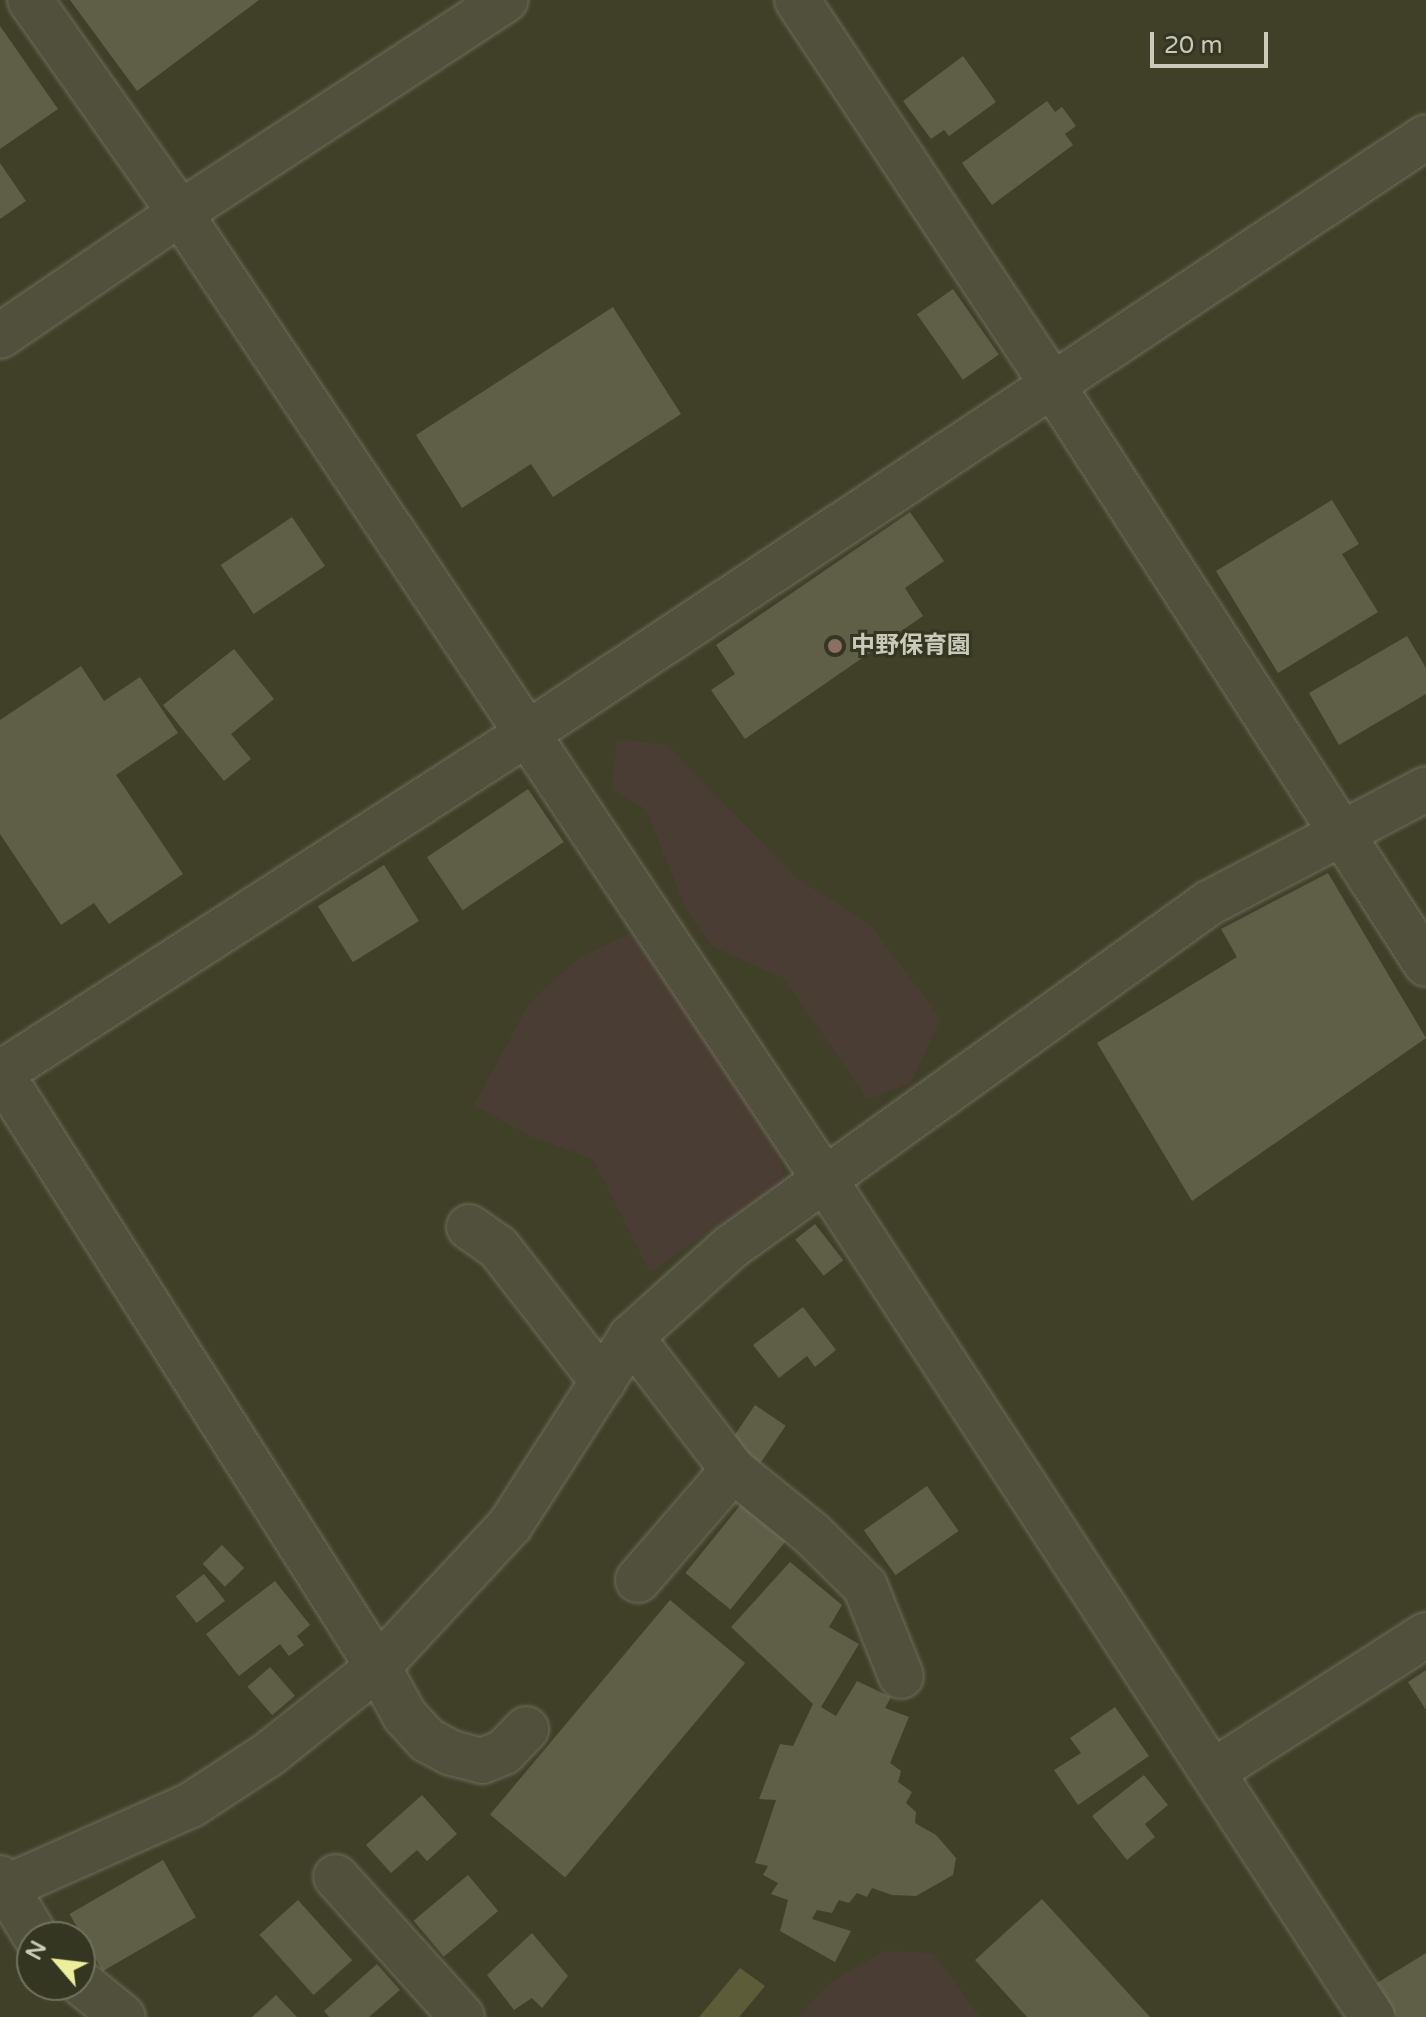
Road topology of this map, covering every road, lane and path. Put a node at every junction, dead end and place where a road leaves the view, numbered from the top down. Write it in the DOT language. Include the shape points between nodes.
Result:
graph roads {
  1 [pos="30,0"];
  2 [pos="505,0"];
  3 [pos="797,0"];
  4 [pos="1426,137"];
  5 [pos="180,213"];
  6 [pos="0,336"];
  7 [pos="1053,386"];
  8 [pos="525,735"];
  9 [pos="1426,789"];
  10 [pos="1340,833"];
  11 [pos="1426,964"];
  12 [pos="0,1072"];
  13 [pos="825,1180"];
  14 [pos="469,1227"];
  15 [pos="631,1337"];
  16 [pos="603,1382"];
  17 [pos="733,1470"];
  18 [pos="638,1580"];
  19 [pos="1426,1635"];
  20 [pos="378,1667"];
  21 [pos="901,1676"];
  22 [pos="526,1729"];
  23 [pos="1214,1771"];
  24 [pos="336,1877"];
  25 [pos="2,1886"];
  26 [pos="25,1921"];
  27 [pos="96,1995"];
  28 [pos="123,2017"];
  29 [pos="462,2017"];
  30 [pos="1372,2017"];
  1 -- 5 [label="street"];
  2 -- 5 [label="street"];
  3 -- 7 [label="street"];
  4 -- 7 [label="street"];
  5 -- 6 [label="street"];
  5 -- 8 [label="street"];
  7 -- 8 [label="street"];
  7 -- 10 [label="street"];
  8 -- 12 [label="street"];
  8 -- 13 [label="street"];
  9 -- 10 [label="street"];
  10 -- 11 [label="street"];
  10 -- 13 [label="street" via="1209,903"];
  12 -- 20 [label="street"];
  13 -- 15 [label="street" via="731,1247"];
  13 -- 23 [label="street"];
  14 -- 16 [label="street" via="498,1247"];
  15 -- 16 [label="street"];
  15 -- 17 [label="street"];
  16 -- 20 [label="street" via="510,1525"];
  17 -- 18 [label="street"];
  17 -- 21 [label="street" via="812,1534 865,1586"];
  19 -- 23 [label="street"];
  20 -- 22 [label="street" via="405,1716 427,1740 451,1753 482,1761 504,1752"];
  20 -- 25 [label="street" via="269,1754 191,1805"];
  23 -- 30 [label="street"];
  24 -- 29 [label="street"];
  25 -- 26 [label="street"];
  27 -- 28 [label="street"];
}
